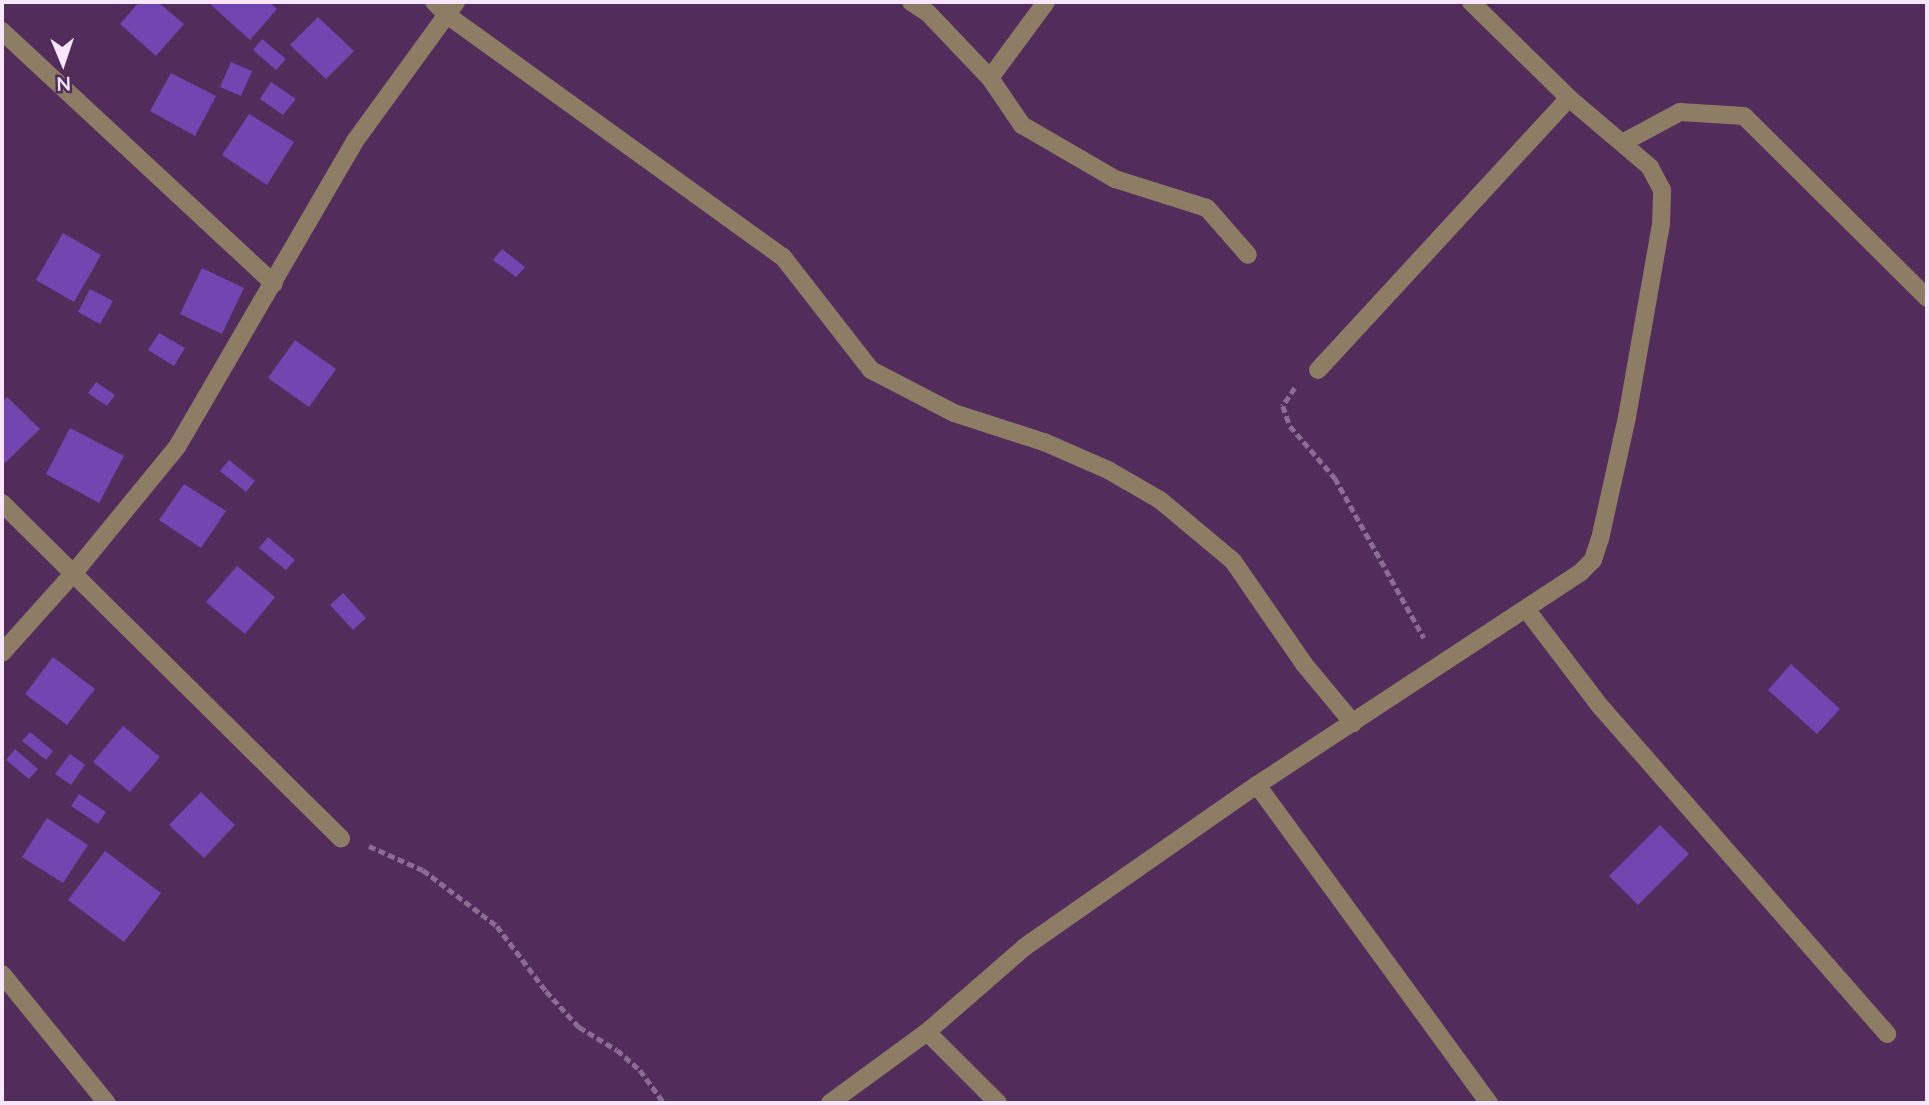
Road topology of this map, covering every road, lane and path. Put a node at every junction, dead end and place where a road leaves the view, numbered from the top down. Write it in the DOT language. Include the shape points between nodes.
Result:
graph roads {
  1 [pos="433,2"];
  2 [pos="911,2"];
  3 [pos="1046,2"];
  4 [pos="1471,2"];
  5 [pos="452,8"];
  6 [pos="2,31"];
  7 [pos="990,78"];
  8 [pos="1569,98"];
  9 [pos="1624,142"];
  10 [pos="1248,255"];
  11 [pos="274,285"];
  12 [pos="1927,298"];
  13 [pos="1318,370"];
  14 [pos="2,503"];
  15 [pos="73,574"];
  16 [pos="1526,609"];
  17 [pos="2,653"];
  18 [pos="1440,666"];
  19 [pos="1353,723"];
  20 [pos="1258,785"];
  21 [pos="341,839"];
  22 [pos="2,974"];
  23 [pos="927,1032"];
  24 [pos="1887,1034"];
  25 [pos="107,1103"];
  26 [pos="664,1103"];
  27 [pos="830,1103"];
  28 [pos="998,1103"];
  29 [pos="1489,1103"];
  1 -- 5 [label="street"];
  2 -- 7 [label="street" via="928,13"];
  3 -- 7 [label="street"];
  4 -- 8 [label="street"];
  5 -- 11 [label="street" via="355,141"];
  5 -- 19 [label="street" via="783,257 871,370 954,413 1044,442 1108,470 1160,500 1233,561 1304,664"];
  6 -- 11 [label="street"];
  7 -- 10 [label="street" via="1022,125 1115,179 1207,208"];
  8 -- 9 [label="street"];
  8 -- 13 [label="street"];
  9 -- 12 [label="street" via="1680,112 1744,116"];
  9 -- 16 [label="street" via="1650,167 1661,190 1661,224 1624,430 1592,561"];
  11 -- 15 [label="street" via="177,447"];
  13 -- 18 [label="path" via="1290,391 1283,406 1290,426 1335,478"];
  14 -- 15 [label="street"];
  15 -- 17 [label="street"];
  15 -- 21 [label="street"];
  16 -- 18 [label="street"];
  16 -- 24 [label="street" via="1600,705"];
  18 -- 19 [label="street"];
  19 -- 20 [label="street"];
  20 -- 23 [label="street" via="1026,946"];
  20 -- 29 [label="street"];
  21 -- 26 [label="path" via="379,849 423,870 497,926 579,1027 617,1050"];
  22 -- 25 [label="street"];
  23 -- 27 [label="street"];
  23 -- 28 [label="street"];
}
